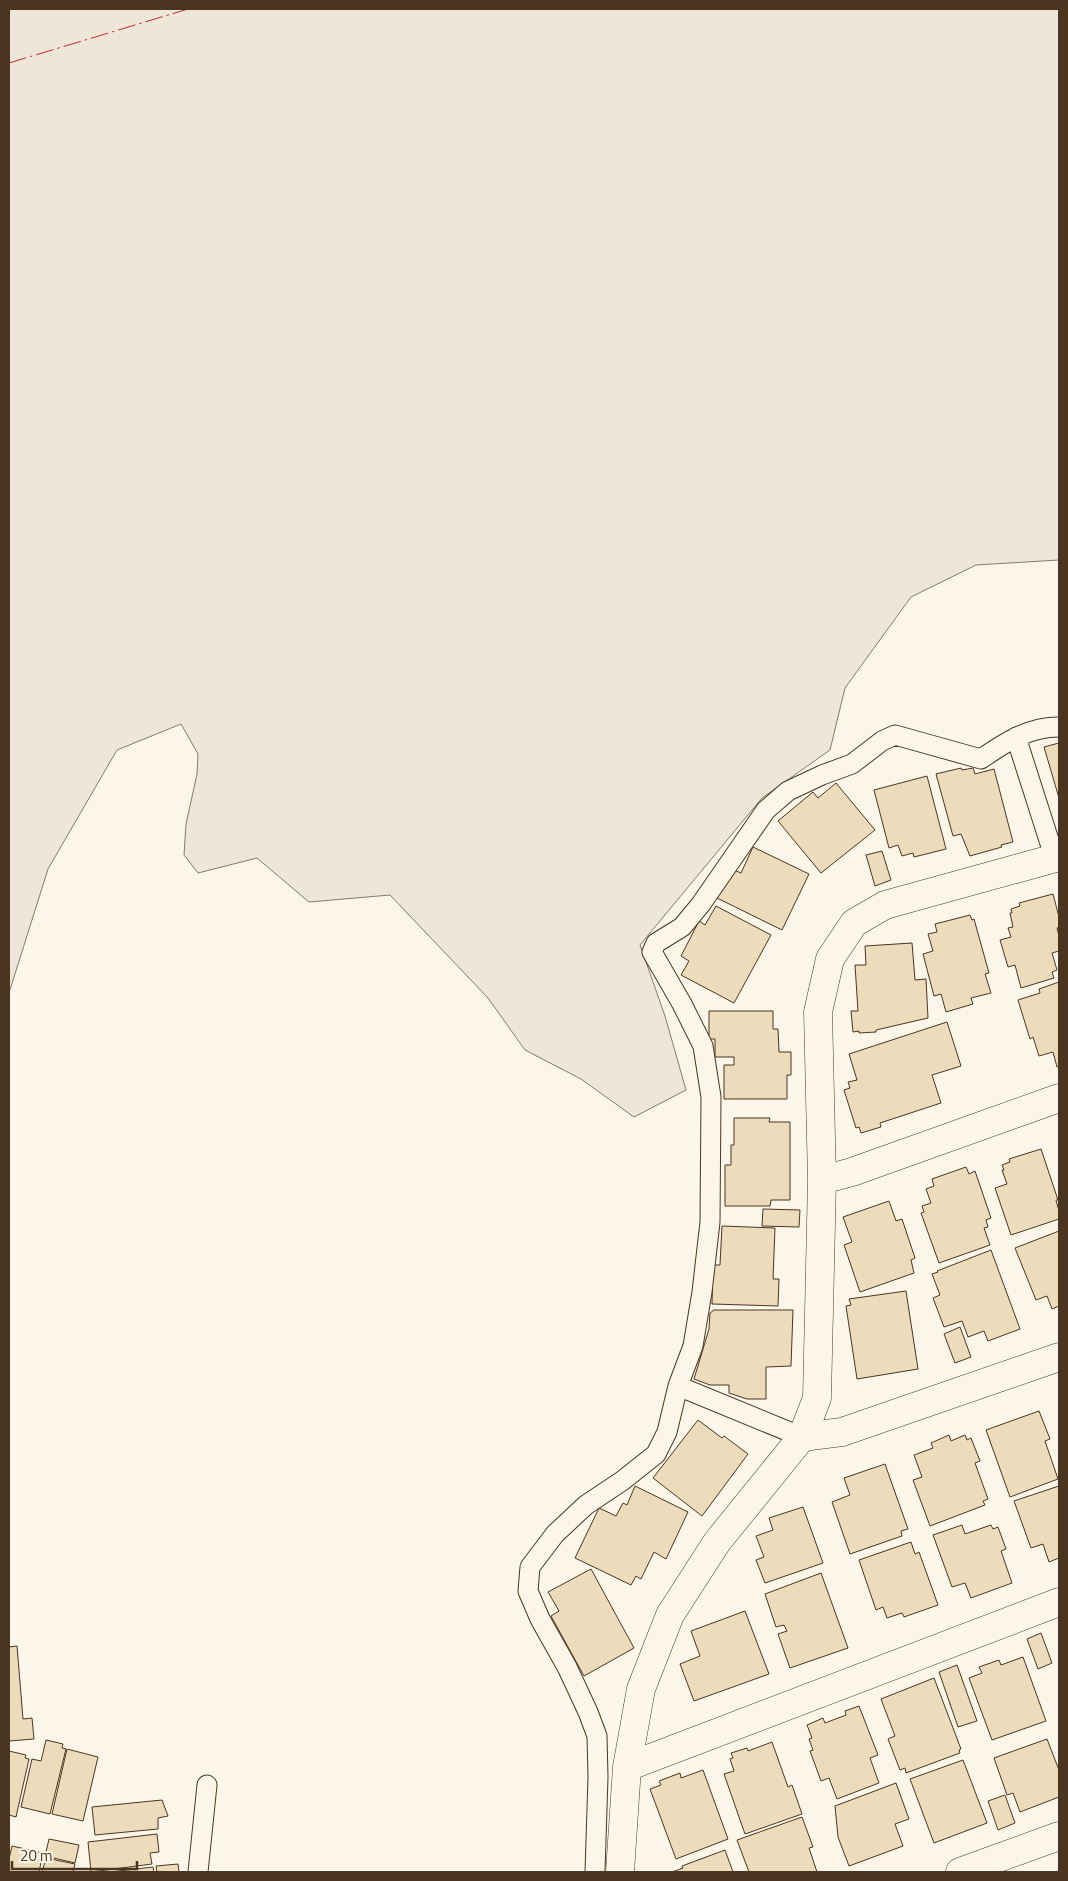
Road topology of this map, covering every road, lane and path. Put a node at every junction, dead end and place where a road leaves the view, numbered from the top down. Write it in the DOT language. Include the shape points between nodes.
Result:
graph roads {
  1 [pos="1059,727"];
  2 [pos="1016,737"];
  3 [pos="1057,858"];
  4 [pos="1059,1098"];
  5 [pos="822,1180"];
  6 [pos="1059,1357"];
  7 [pos="678,1386"];
  8 [pos="802,1437"];
  9 [pos="1059,1602"];
  10 [pos="627,1767"];
  11 [pos="207,1785"];
  12 [pos="1059,1836"];
  13 [pos="198,1872"];
  14 [pos="595,1872"];
  15 [pos="620,1872"];
  16 [pos="960,1872"];
  1 -- 2 [label="lane" via="1042,727"];
  2 -- 3 [label="lane"];
  2 -- 7 [label="lane" via="981,759 895,736 882,741 852,764 788,791 766,810 682,927 656,943 652,952 703,1046 711,1097 710,1222 693,1346"];
  3 -- 5 [label="street" via="885,905 854,923 830,959 818,1012"];
  4 -- 5 [label="street"];
  5 -- 8 [label="street" via="817,1398"];
  6 -- 8 [label="street" via="842,1432"];
  7 -- 8 [label="lane"];
  7 -- 14 [label="lane" via="667,1432 656,1454 586,1506 555,1534 530,1567 528,1591 567,1667 597,1736"];
  8 -- 10 [label="street" via="716,1542 670,1615 641,1689"];
  9 -- 10 [label="street"];
  10 -- 15 [label="street"];
  11 -- 13 [label="lane"];
  12 -- 16 [label="street"];
}
